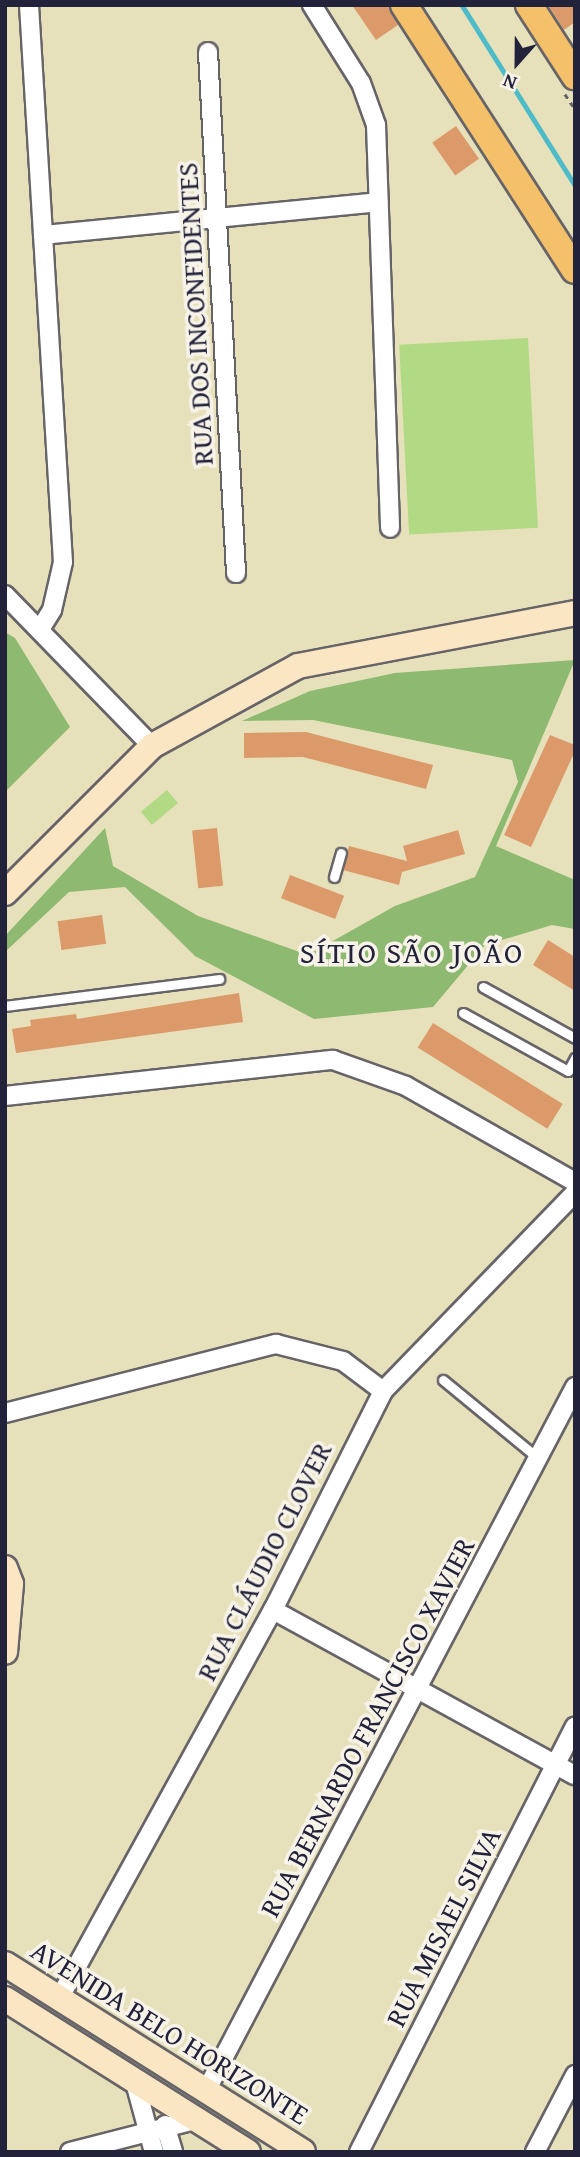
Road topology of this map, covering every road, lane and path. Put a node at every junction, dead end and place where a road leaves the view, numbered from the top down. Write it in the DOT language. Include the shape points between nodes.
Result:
graph roads {
  1 [pos="29,5"];
  2 [pos="312,5"];
  3 [pos="404,5"];
  4 [pos="529,5"];
  5 [pos="208,52"];
  6 [pos="575,76"];
  7 [pos="378,202"];
  8 [pos="216,214"];
  9 [pos="43,235"];
  10 [pos="575,270"];
  11 [pos="390,528"];
  12 [pos="236,573"];
  13 [pos="5,595"];
  14 [pos="575,613"];
  15 [pos="40,629"];
  16 [pos="152,746"];
  17 [pos="341,853"];
  18 [pos="334,877"];
  19 [pos="5,893"];
  20 [pos="219,979"];
  21 [pos="483,986"];
  22 [pos="5,1006"];
  23 [pos="463,1013"];
  24 [pos="575,1038"];
  25 [pos="575,1058"];
  26 [pos="5,1096"];
  27 [pos="575,1182"];
  28 [pos="575,1193"];
  29 [pos="443,1380"];
  30 [pos="575,1388"];
  31 [pos="383,1391"];
  32 [pos="5,1413"];
  33 [pos="538,1458"];
  34 [pos="5,1568"];
  35 [pos="273,1610"];
  36 [pos="5,1652"];
  37 [pos="417,1688"];
  38 [pos="575,1727"];
  39 [pos="554,1764"];
  40 [pos="575,1775"];
  41 [pos="5,1964"];
  42 [pos="60,1997"];
  43 [pos="5,1999"];
  44 [pos="575,2075"];
  45 [pos="134,2079"];
  46 [pos="206,2091"];
  47 [pos="195,2120"];
  48 [pos="156,2127"];
  49 [pos="70,2152"];
  50 [pos="154,2152"];
  51 [pos="173,2152"];
  52 [pos="248,2152"];
  53 [pos="303,2152"];
  54 [pos="359,2152"];
  55 [pos="534,2152"];
  1 -- 9 [label="street"];
  2 -- 7 [label="street" via="362,83 376,125"];
  3 -- 10 [label="main road"];
  4 -- 6 [label="main road"];
  5 -- 8 [label="street, RUA DOS INCONFIDENTES"];
  7 -- 8 [label="street"];
  7 -- 11 [label="street"];
  8 -- 9 [label="street"];
  8 -- 12 [label="street, RUA DOS INCONFIDENTES"];
  9 -- 15 [label="street" via="63,562"];
  13 -- 15 [label="street"];
  14 -- 16 [label="main road" via="298,666"];
  15 -- 16 [label="street"];
  16 -- 19 [label="main road"];
  17 -- 18 [label="lane"];
  20 -- 22 [label="lane"];
  21 -- 24 [label="lane"];
  23 -- 25 [label="lane" via="568,1071"];
  26 -- 27 [label="street" via="334,1060 406,1086"];
  28 -- 31 [label="street, RUA CLÁUDIO CLOVER"];
  29 -- 33 [label="lane"];
  30 -- 33 [label="street, RUA BERNARDO FRANCISCO XAVIER"];
  31 -- 32 [label="street" via="343,1361 276,1344"];
  31 -- 35 [label="street, RUA CLÁUDIO CLOVER"];
  33 -- 37 [label="street, RUA BERNARDO FRANCISCO XAVIER"];
  34 -- 36 [label="main road" via="11,1584"];
  35 -- 37 [label="street"];
  35 -- 42 [label="street, RUA CLÁUDIO CLOVER"];
  37 -- 39 [label="street"];
  37 -- 46 [label="street, RUA BERNARDO FRANCISCO XAVIER"];
  38 -- 39 [label="street, RUA MISAEL SILVA"];
  39 -- 40 [label="street"];
  39 -- 54 [label="street, RUA MISAEL SILVA"];
  41 -- 42 [label="main road, AVENIDA BELO HORIZONTE"];
  42 -- 46 [label="main road, AVENIDA BELO HORIZONTE"];
  43 -- 45 [label="main road, AVENIDA BELO HORIZONTE"];
  44 -- 55 [label="street"];
  45 -- 47 [label="main road, AVENIDA BELO HORIZONTE"];
  45 -- 48 [label="street"];
  46 -- 53 [label="main road, AVENIDA BELO HORIZONTE"];
  47 -- 48 [label="street"];
  47 -- 52 [label="main road, AVENIDA BELO HORIZONTE"];
  48 -- 49 [label="street"];
  48 -- 50 [label="street"];
  48 -- 51 [label="street"];
}
